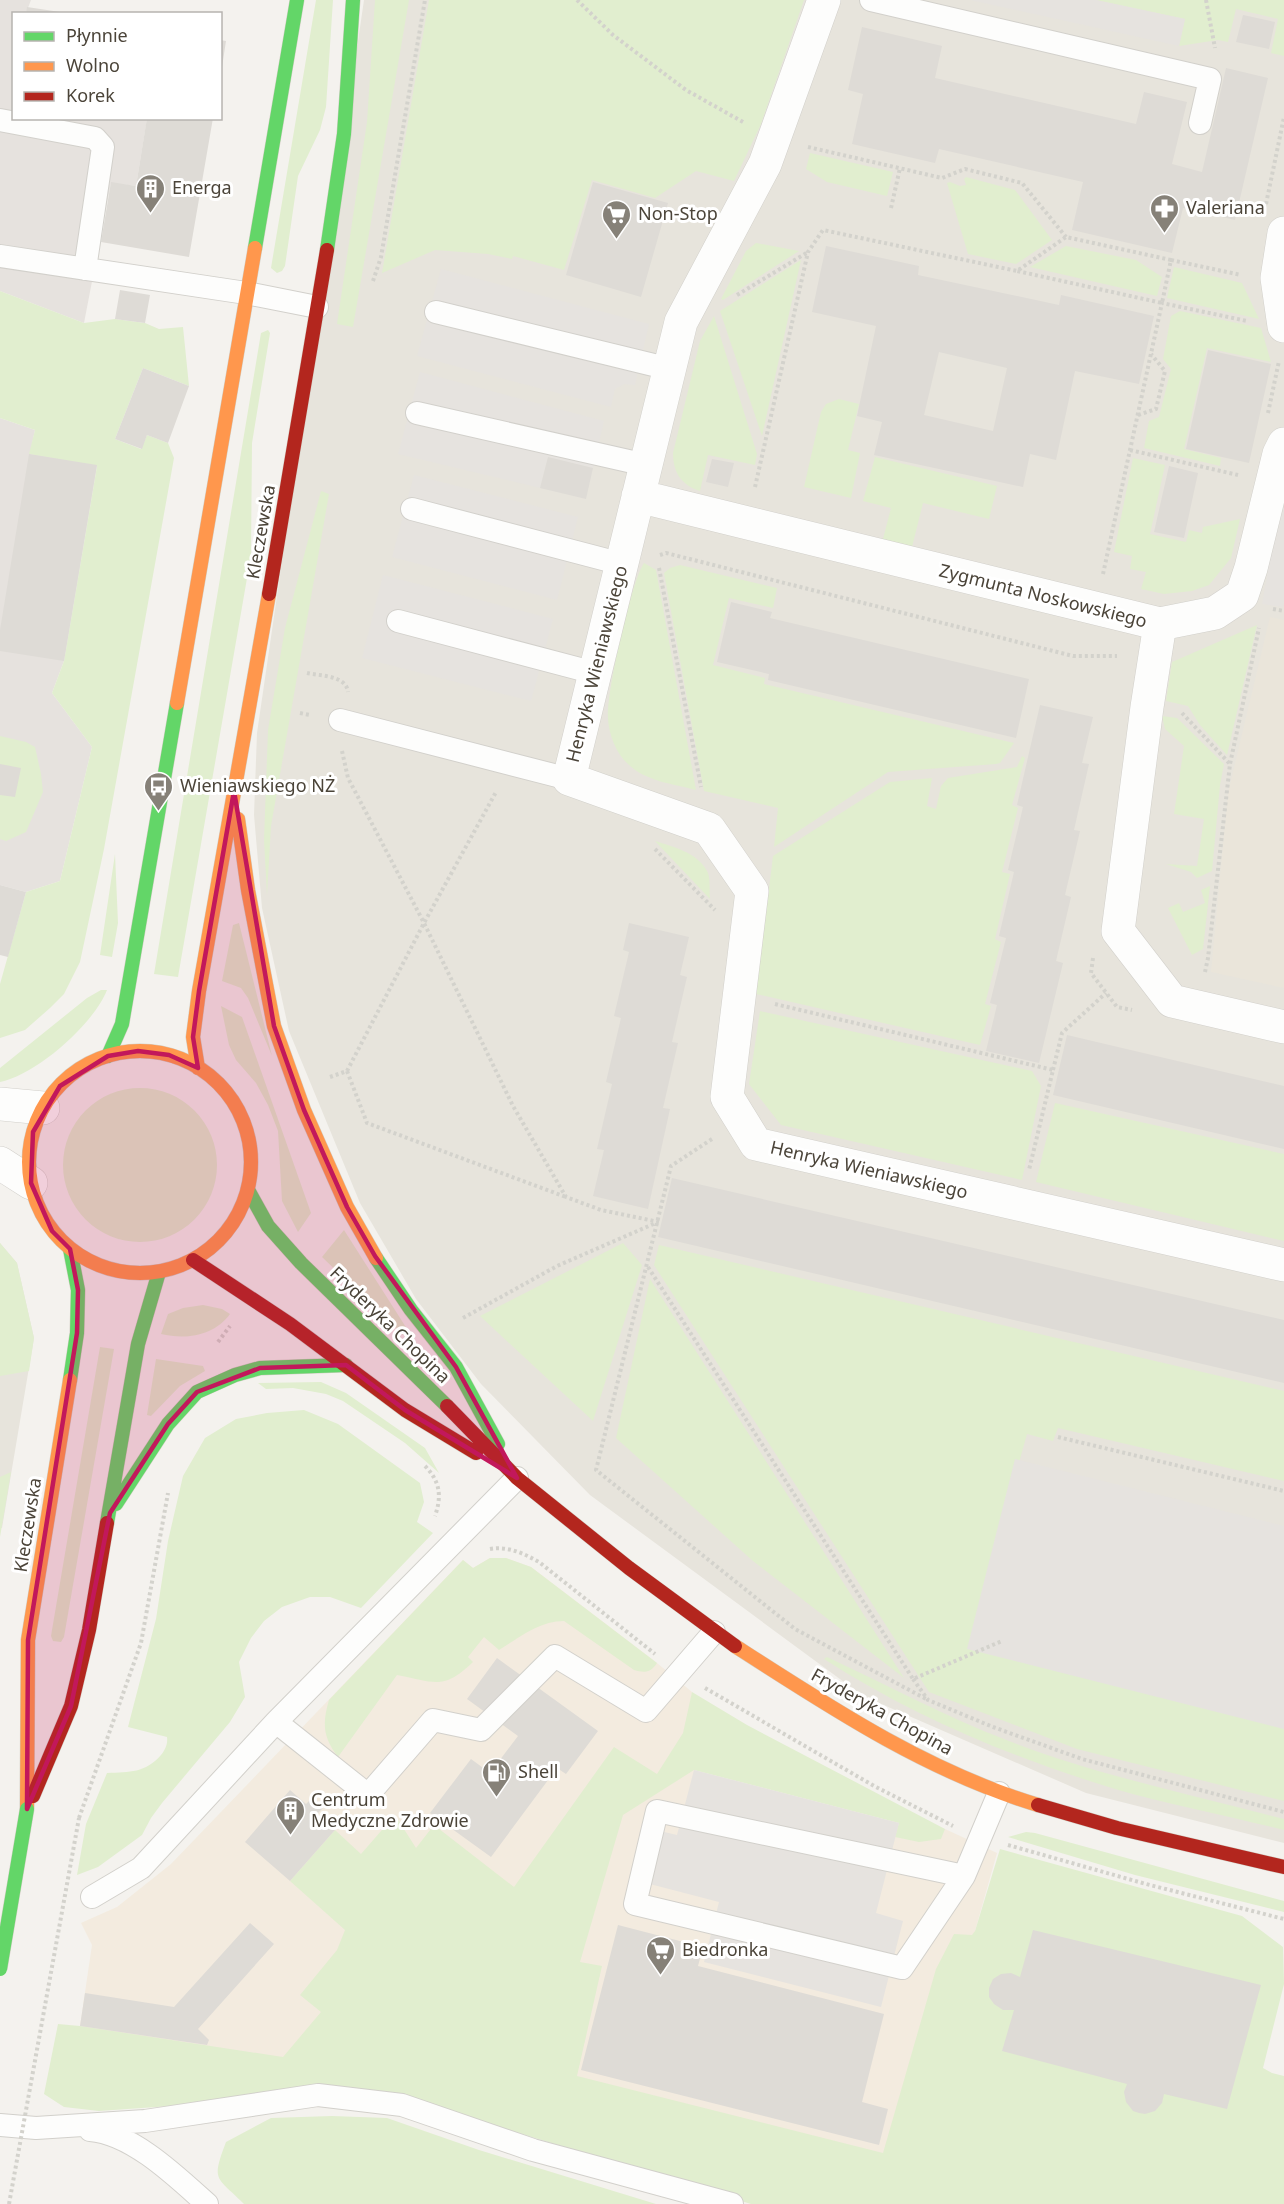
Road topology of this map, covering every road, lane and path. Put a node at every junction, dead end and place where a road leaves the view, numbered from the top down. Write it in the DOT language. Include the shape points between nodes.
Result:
graph roads {
  1 [pos="297,0"];
  2 [pos="353,0"];
  3 [pos="425,0"];
  4 [pos="577,0"];
  5 [pos="824,0"];
  6 [pos="871,0"];
  7 [pos="1206,0"];
  8 [pos="1210,79"];
  9 [pos="1284,117"];
  10 [pos="0,120"];
  11 [pos="1200,123"];
  12 [pos="749,125"];
  13 [pos="1282,132"];
  14 [pos="808,136"];
  15 [pos="900,168"];
  16 [pos="891,208"];
  17 [pos="1274,222"];
  18 [pos="1066,237"];
  19 [pos="808,252"];
  20 [pos="0,256"];
  21 [pos="1171,260"];
  22 [pos="85,269"];
  23 [pos="1017,271"];
  24 [pos="1251,277"];
  25 [pos="373,281"];
  26 [pos="246,294"];
  27 [pos="737,296"];
  28 [pos="1162,303"];
  29 [pos="317,307"];
  30 [pos="436,312"];
  31 [pos="1275,321"];
  32 [pos="1151,353"];
  33 [pos="670,369"];
  34 [pos="417,413"];
  35 [pos="1138,415"];
  36 [pos="1275,432"];
  37 [pos="1130,450"];
  38 [pos="646,465"];
  39 [pos="1243,476"];
  40 [pos="753,495"];
  41 [pos="638,496"];
  42 [pos="412,509"];
  43 [pos="622,564"];
  44 [pos="1101,584"];
  45 [pos="1264,607"];
  46 [pos="1284,611"];
  47 [pos="1261,618"];
  48 [pos="398,621"];
  49 [pos="1160,624"];
  50 [pos="1117,656"];
  51 [pos="595,673"];
  52 [pos="1182,713"];
  53 [pos="340,720"];
  54 [pos="1230,764"];
  55 [pos="569,778"];
  56 [pos="234,791"];
  57 [pos="497,791"];
  58 [pos="709,829"];
  59 [pos="652,846"];
  60 [pos="717,913"];
  61 [pos="424,923"];
  62 [pos="1106,993"];
  63 [pos="768,1003"];
  64 [pos="1195,1006"];
  65 [pos="1284,1027"];
  66 [pos="108,1056"];
  67 [pos="198,1068"];
  68 [pos="1053,1070"];
  69 [pos="347,1071"];
  70 [pos="328,1078"];
  71 [pos="0,1104"];
  72 [pos="43,1108"];
  73 [pos="707,1134"];
  74 [pos="0,1163"];
  75 [pos="1028,1177"];
  76 [pos="30,1183"];
  77 [pos="248,1190"];
  78 [pos="566,1197"];
  79 [pos="659,1222"];
  80 [pos="70,1249"];
  81 [pos="193,1260"];
  82 [pos="1284,1265"];
  83 [pos="648,1267"];
  84 [pos="159,1272"];
  85 [pos="463,1318"];
  86 [pos="346,1365"];
  87 [pos="1058,1437"];
  88 [pos="418,1461"];
  89 [pos="517,1478"];
  90 [pos="169,1486"];
  91 [pos="1284,1491"];
  92 [pos="110,1513"];
  93 [pos="434,1520"];
  94 [pos="714,1632"];
  95 [pos="1002,1641"];
  96 [pos="913,1679"];
  97 [pos="928,1700"];
  98 [pos="276,1722"];
  99 [pos="999,1793"];
  100 [pos="27,1809"];
  101 [pos="1284,1812"];
  102 [pos="1284,1867"];
  103 [pos="964,1876"];
  104 [pos="92,1897"];
  105 [pos="0,1969"];
  106 [pos="0,2125"];
  107 [pos="56,2127"];
  108 [pos="9,2204"];
  109 [pos="207,2204"];
  110 [pos="732,2204"];
  1 -- 26 [label="main road"];
  2 -- 29 [label="main road, Kleczewska" via="343,144"];
  3 -- 25 [label="path" via="381,257"];
  4 -- 12 [label="path" via="613,35 686,90"];
  5 -- 33 [label="street, Henryka Wieniawskiego" via="765,164 681,322"];
  6 -- 8 [label="lane"];
  7 -- 8 [label="path" via="1215,48"];
  8 -- 11 [label="lane"];
  9 -- 13 [label="path"];
  10 -- 22 [label="lane" via="95,138 103,147"];
  13 -- 17 [label="path"];
  14 -- 15 [label="path" via="805,147"];
  15 -- 16 [label="path"];
  15 -- 18 [label="path" via="942,178 965,169 1022,183"];
  17 -- 31 [label="street"];
  18 -- 21 [label="path"];
  18 -- 23 [label="path"];
  19 -- 23 [label="path" via="822,231"];
  19 -- 27 [label="path"];
  19 -- 40 [label="path"];
  20 -- 22 [label="lane"];
  21 -- 24 [label="path"];
  21 -- 28 [label="path"];
  22 -- 26 [label="lane"];
  23 -- 28 [label="path"];
  26 -- 29 [label="lane"];
  26 -- 66 [label="main road" via="122,1024"];
  28 -- 31 [label="path"];
  28 -- 32 [label="path"];
  29 -- 56 [label="main road, Kleczewska"];
  30 -- 33 [label="lane"];
  31 -- 36 [label="path" via="1279,363"];
  32 -- 35 [label="path"];
  32 -- 35 [label="path" via="1165,371 1156,409"];
  33 -- 38 [label="street, Henryka Wieniawskiego"];
  34 -- 38 [label="lane"];
  35 -- 37 [label="path"];
  36 -- 49 [label="street" via="1279,454 1242,595 1215,613"];
  37 -- 39 [label="path"];
  37 -- 44 [label="path"];
  38 -- 41 [label="street, Henryka Wieniawskiego"];
  41 -- 43 [label="street, Henryka Wieniawskiego"];
  41 -- 49 [label="street, Zygmunta Noskowskiego"];
  42 -- 43 [label="lane"];
  43 -- 51 [label="street, Henryka Wieniawskiego"];
  45 -- 46 [label="path"];
  47 -- 54 [label="path"];
  48 -- 51 [label="lane"];
  49 -- 64 [label="street, Zygmunta Noskowskiego" via="1118,931 1172,1000"];
  50 -- 58 [label="path" via="1073,656 666,554 658,556"];
  51 -- 55 [label="street, Henryka Wieniawskiego"];
  52 -- 54 [label="path"];
  53 -- 55 [label="lane"];
  53 -- 61 [label="path" via="339,735 348,778"];
  54 -- 64 [label="path" via="1208,958"];
  55 -- 58 [label="street, Henryka Wieniawskiego"];
  56 -- 67 [label="main road, Kleczewska" via="199,991 194,1037"];
  56 -- 89 [label="main road" via="274,1026 304,1110 347,1207 375,1256 456,1367"];
  57 -- 61 [label="path"];
  58 -- 82 [label="street, Henryka Wieniawskiego" via="752,891 727,1096 756,1144"];
  59 -- 60 [label="path"];
  61 -- 69 [label="path"];
  61 -- 78 [label="path" via="513,1106"];
  62 -- 68 [label="path" via="1062,1033"];
  63 -- 68 [label="path"];
  64 -- 65 [label="street, Zygmunta Noskowskiego"];
  66 -- 67 [label="main road" via="138,1051 169,1055"];
  66 -- 72 [label="main road" via="82,1068 60,1086"];
  67 -- 77 [label="main road" via="220,1085 241,1116 251,1161"];
  68 -- 75 [label="path"];
  69 -- 70 [label="path"];
  69 -- 78 [label="path" via="367,1123"];
  71 -- 72 [label="street"];
  72 -- 76 [label="main road" via="33,1132"];
  73 -- 79 [label="path" via="712,1139 671,1166"];
  74 -- 76 [label="street"];
  76 -- 80 [label="main road" via="38,1208"];
  77 -- 81 [label="main road" via="224,1236"];
  77 -- 89 [label="main road, Fryderyka Chopina" via="268,1226 301,1263"];
  78 -- 79 [label="path" via="601,1210"];
  79 -- 83 [label="path"];
  79 -- 85 [label="path" via="557,1266"];
  80 -- 84 [label="main road" via="97,1265 128,1273"];
  80 -- 100 [label="main road, Kleczewska" via="78,1290 77,1333 28,1640"];
  81 -- 84 [label="main road"];
  81 -- 86 [label="main road, Fryderyka Chopina"];
  83 -- 96 [label="path"];
  83 -- 97 [label="path" via="596,1470 795,1629"];
  84 -- 92 [label="main road, Kleczewska" via="138,1344"];
  86 -- 89 [label="main road, Fryderyka Chopina" via="405,1410"];
  86 -- 92 [label="main road" via="260,1368 197,1392 168,1424"];
  87 -- 91 [label="path"];
  88 -- 93 [label="path" via="427,1467 440,1491"];
  89 -- 94 [label="main road, Fryderyka Chopina"];
  89 -- 98 [label="lane"];
  90 -- 108 [label="path, bridge" via="141,1643 79,1818"];
  92 -- 100 [label="main road, Kleczewska" via="71,1706"];
  94 -- 98 [label="lane" via="646,1711 555,1656 481,1730 433,1720 369,1795"];
  94 -- 99 [label="main road, Fryderyka Chopina" via="878,1735"];
  95 -- 96 [label="path"];
  96 -- 97 [label="path"];
  97 -- 101 [label="path" via="1082,1759"];
  98 -- 104 [label="lane" via="141,1868"];
  99 -- 102 [label="main road, Fryderyka Chopina" via="1117,1828"];
  99 -- 103 [label="lane"];
  100 -- 105 [label="main road, Kleczewska, bridge"];
  103 -- 103 [label="lane" via="657,1811 636,1904 902,1968"];
  106 -- 107 [label="lane"];
  107 -- 109 [label="lane" via="97,2130 130,2142"];
  107 -- 110 [label="lane" via="146,2121 318,2095 402,2105 533,2150"];
}
